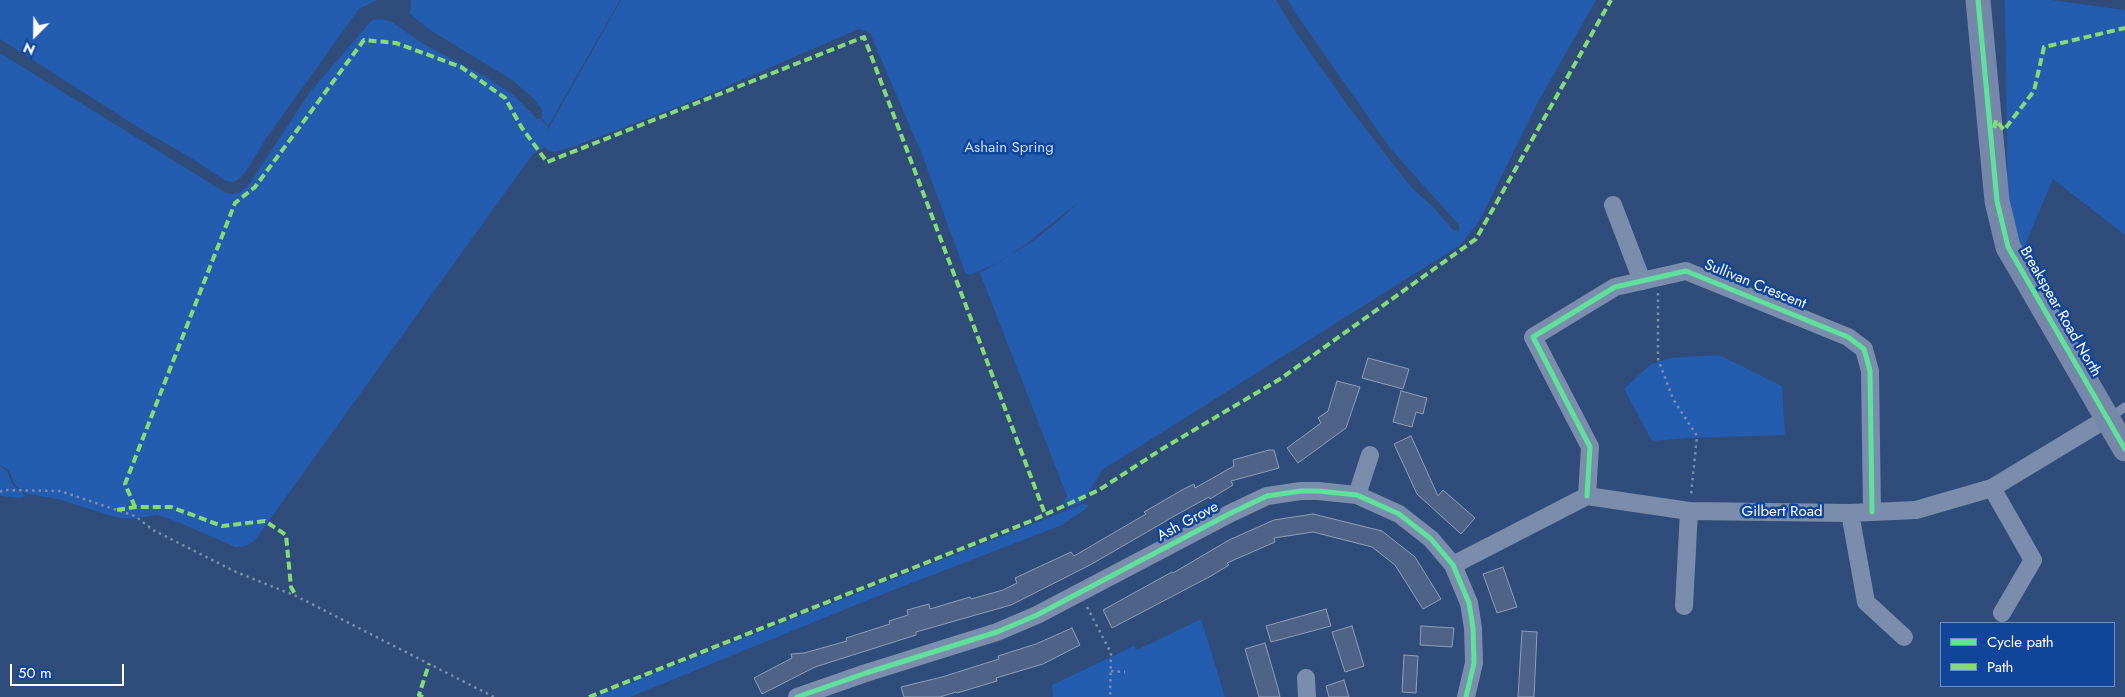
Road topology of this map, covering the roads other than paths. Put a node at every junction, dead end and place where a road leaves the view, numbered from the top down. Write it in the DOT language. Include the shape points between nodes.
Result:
graph roads {
  1 [pos="1978,0"];
  2 [pos="1612,205"];
  3 [pos="1650,279"];
  4 [pos="2116,413"];
  5 [pos="2125,449"];
  6 [pos="1370,455"];
  7 [pos="1992,488"];
  8 [pos="1357,495"];
  9 [pos="1587,496"];
  10 [pos="1689,511"];
  11 [pos="1872,512"];
  12 [pos="1850,513"];
  13 [pos="1453,564"];
  14 [pos="1684,606"];
  15 [pos="2002,613"];
  16 [pos="1904,637"];
  17 [pos="1306,678"];
  18 [pos="797,697"];
  19 [pos="1307,697"];
  20 [pos="1466,697"];
  1 -- 4 [label="street, Breakspear Road North" via="1997,201 2008,247"];
  2 -- 3 [label="street"];
  3 -- 9 [label="street, Sullivan Crescent" via="1615,287 1533,337 1590,447"];
  3 -- 11 [label="street, Sullivan Crescent" via="1686,271 1848,337 1864,349 1870,371"];
  4 -- 5 [label="street, Breakspear Road North"];
  4 -- 7 [label="street, Gilbert Road"];
  6 -- 8 [label="street"];
  7 -- 11 [label="street, Gilbert Road" via="1916,510"];
  7 -- 15 [label="street" via="2033,560"];
  8 -- 13 [label="street, Ash Grove" via="1413,524"];
  8 -- 18 [label="street, Ash Grove" via="1301,491 1267,496 1037,615 997,632"];
  9 -- 10 [label="street, Gilbert Road"];
  9 -- 13 [label="street"];
  10 -- 12 [label="street, Gilbert Road"];
  10 -- 14 [label="street"];
  11 -- 12 [label="street, Gilbert Road"];
  12 -- 16 [label="street" via="1866,602"];
  13 -- 20 [label="street, Ash Grove" via="1469,603 1474,636 1474,664"];
  17 -- 19 [label="street"];
}
